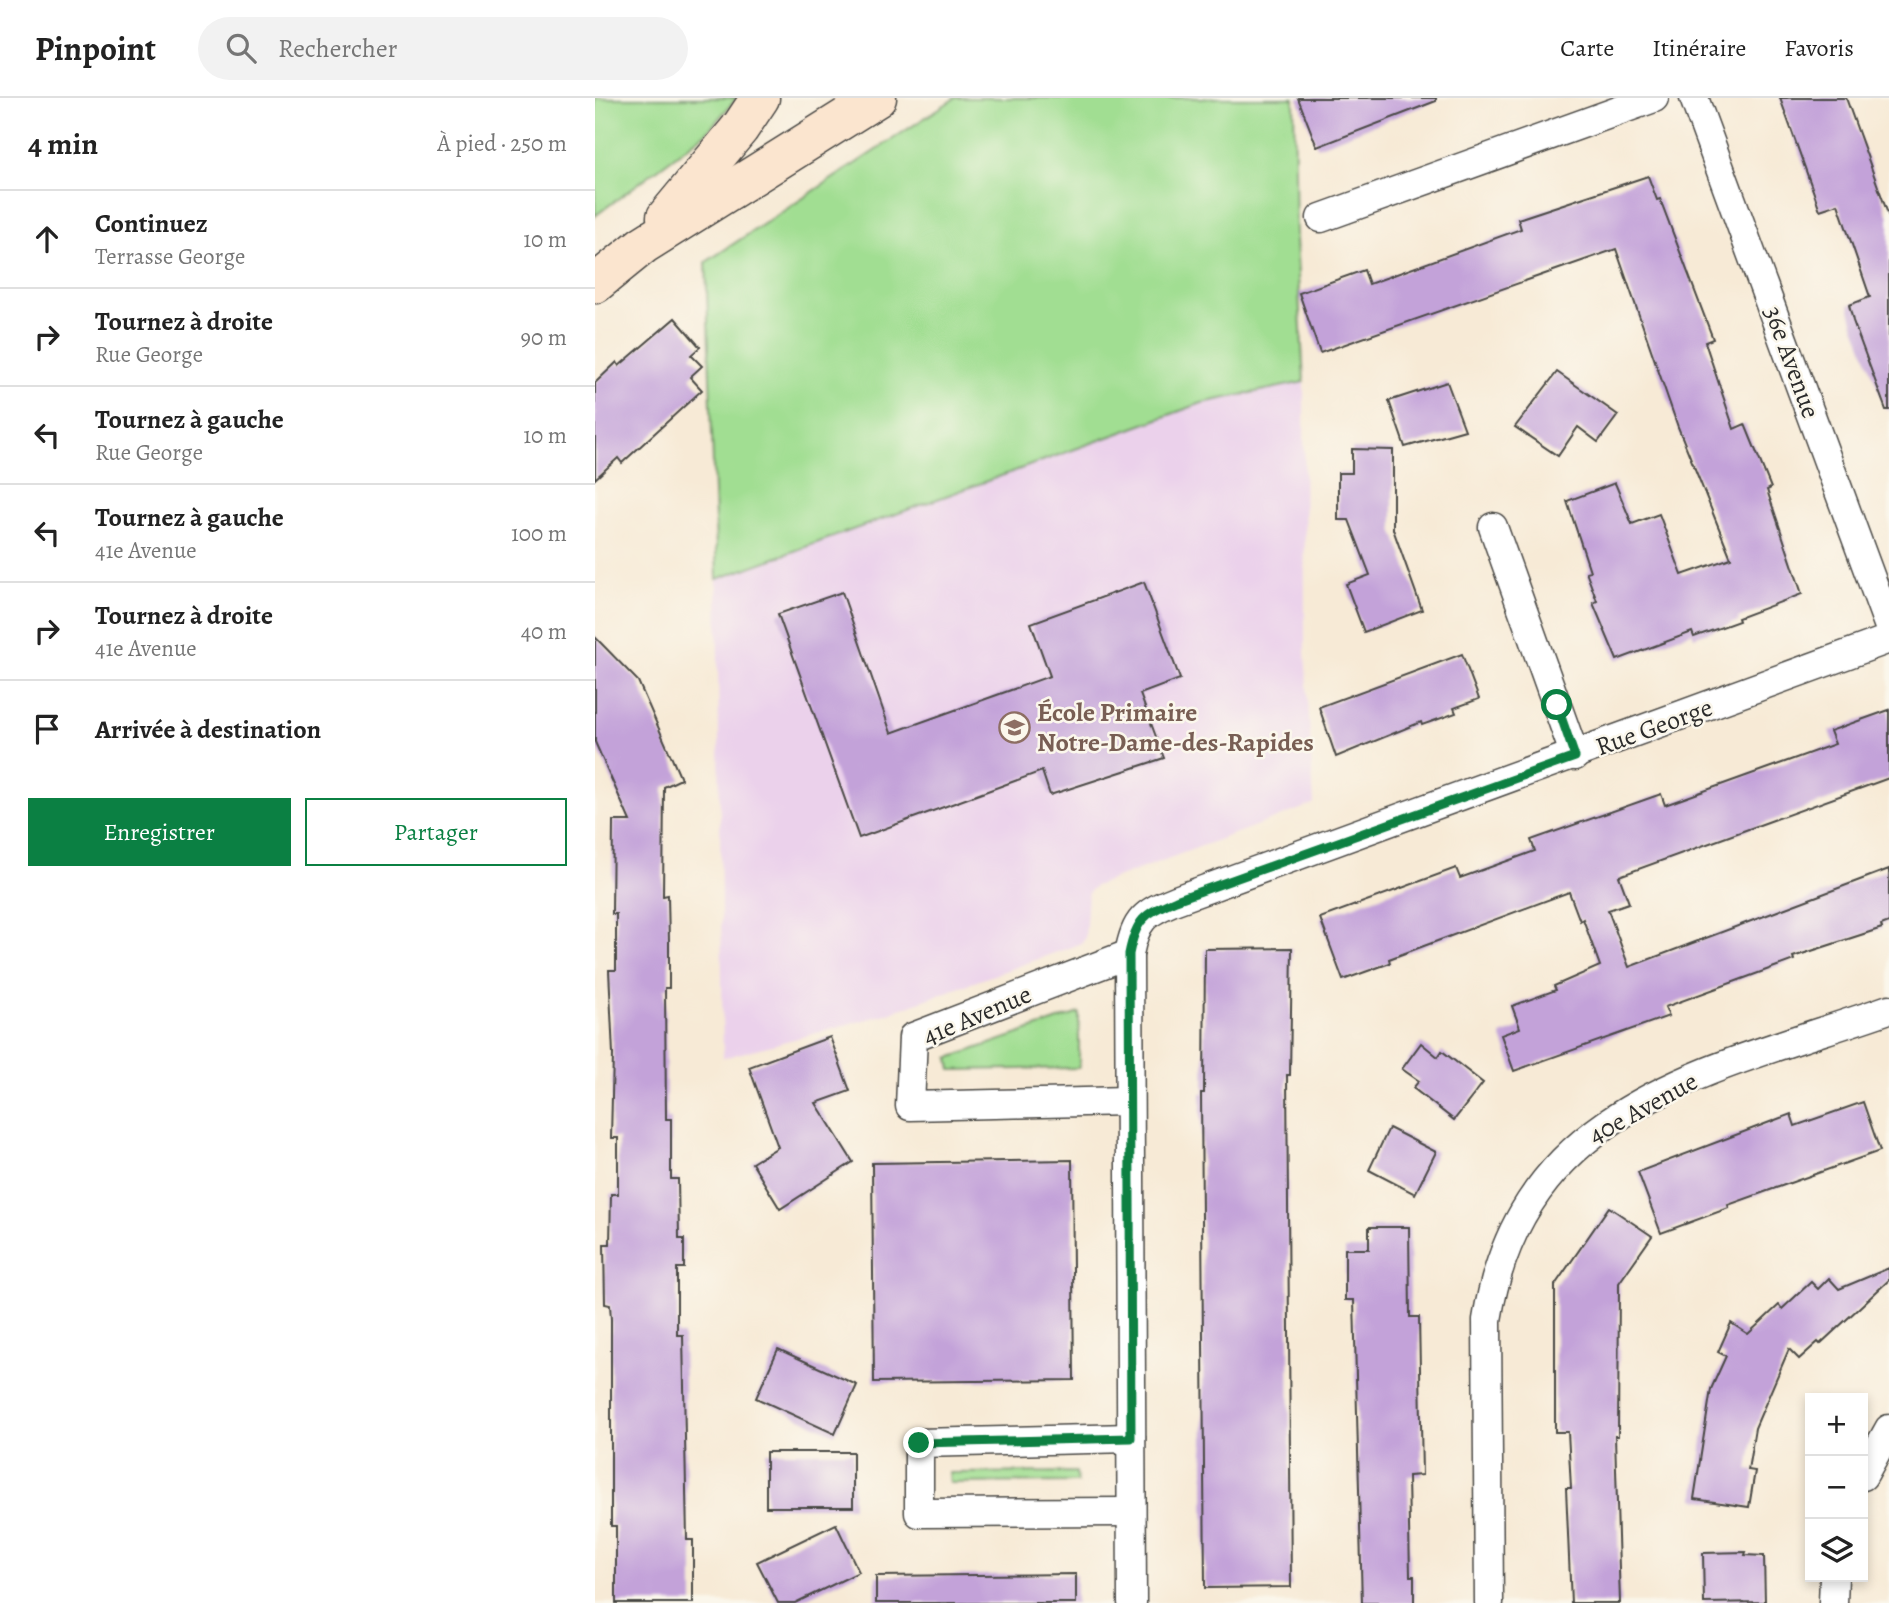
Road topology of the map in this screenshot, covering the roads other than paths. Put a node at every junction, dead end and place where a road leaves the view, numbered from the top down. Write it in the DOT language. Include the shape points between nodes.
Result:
graph roads {
  1 [pos="759,98"];
  2 [pos="877,98"];
  3 [pos="1654,98"];
  4 [pos="1694,98"];
  5 [pos="1321,218"];
  6 [pos="643,245"];
  7 [pos="595,284"];
  8 [pos="1493,527"];
  9 [pos="1889,627"];
  10 [pos="1889,639"];
  11 [pos="1575,757"];
  12 [pos="1129,954"];
  13 [pos="1889,1009"];
  14 [pos="1128,1101"];
  15 [pos="1889,1429"];
  16 [pos="1131,1438"];
  17 [pos="1868,1467"];
  18 [pos="1131,1512"];
  19 [pos="1833,1582"];
  20 [pos="1132,1603"];
  21 [pos="1489,1603"];
  22 [pos="1833,1603"];
  1 -- 6 [label="main road" via="740,128"];
  2 -- 6 [label="main road"];
  3 -- 5 [label="street"];
  4 -- 9 [label="street, 36e Avenue"];
  6 -- 7 [label="main road"];
  8 -- 11 [label="street"];
  10 -- 11 [label="street, Rue George"];
  11 -- 12 [label="street, Rue George" via="1151,910 1134,931"];
  12 -- 14 [label="street"];
  12 -- 14 [label="street, 41e Avenue" via="913,1037 910,1106"];
  13 -- 21 [label="street, 40e Avenue" via="1673,1085 1582,1140 1532,1197 1501,1259 1487,1320"];
  14 -- 16 [label="street"];
  15 -- 17 [label="street"];
  16 -- 18 [label="street"];
  16 -- 18 [label="street" via="919,1443 919,1513"];
  18 -- 20 [label="street"];
  19 -- 22 [label="street"];
}
